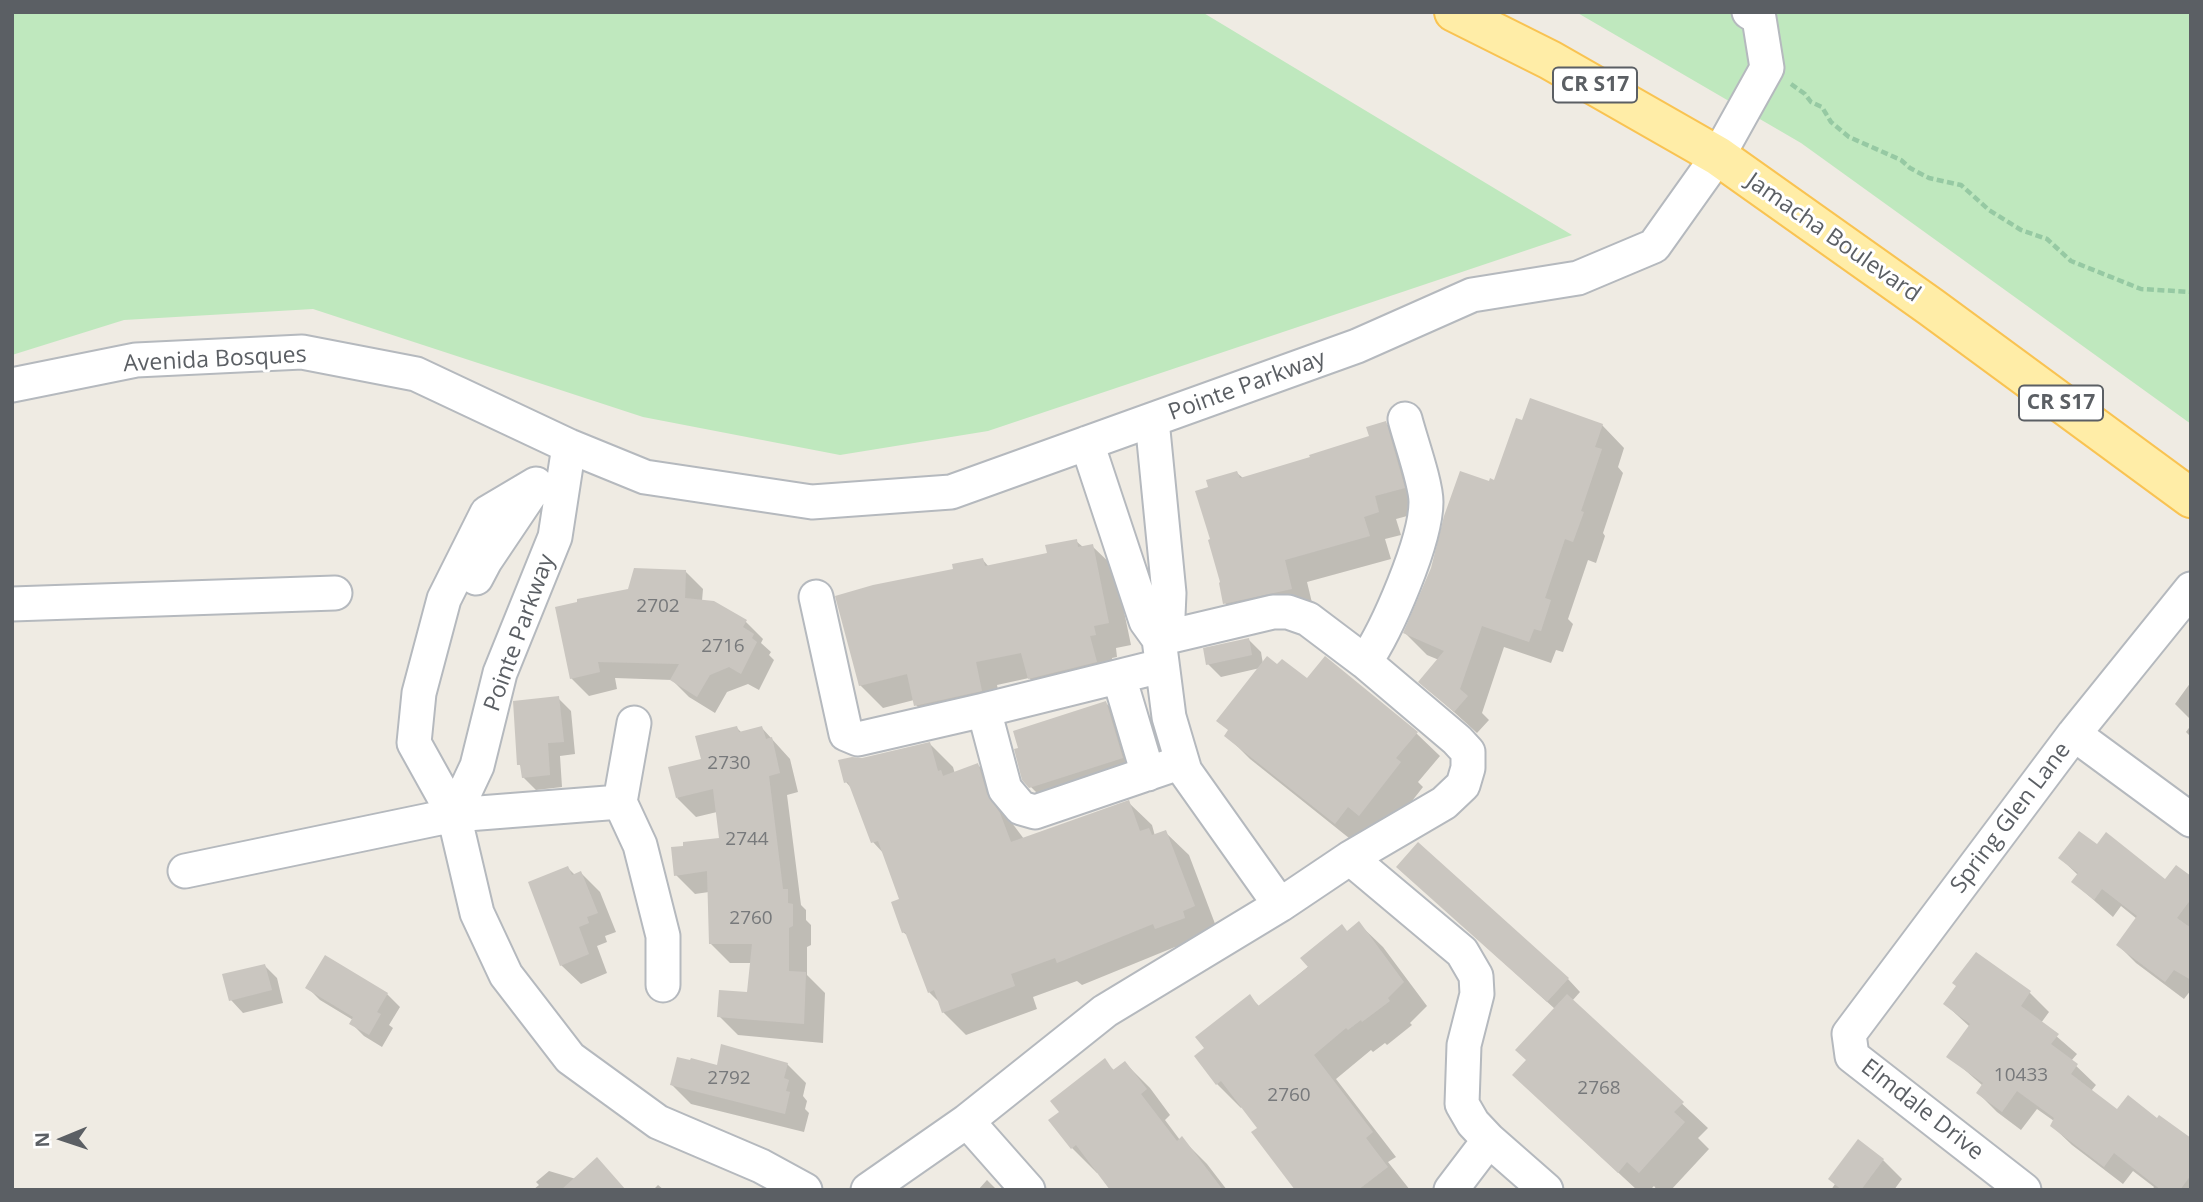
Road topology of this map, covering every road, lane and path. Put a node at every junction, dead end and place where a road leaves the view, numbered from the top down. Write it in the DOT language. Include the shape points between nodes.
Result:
graph roads {
  1 [pos="1454,12"];
  2 [pos="1749,12"];
  3 [pos="1767,68"];
  4 [pos="1718,156"];
  5 [pos="2191,292"];
  6 [pos="12,385"];
  7 [pos="1405,419"];
  8 [pos="1152,420"];
  9 [pos="1087,443"];
  10 [pos="569,446"];
  11 [pos="2191,498"];
  12 [pos="1164,544"];
  13 [pos="1125,557"];
  14 [pos="2191,589"];
  15 [pos="335,593"];
  16 [pos="816,597"];
  17 [pos="12,604"];
  18 [pos="1160,652"];
  19 [pos="1365,662"];
  20 [pos="1119,677"];
  21 [pos="984,710"];
  22 [pos="634,723"];
  23 [pos="2074,734"];
  24 [pos="1182,762"];
  25 [pos="1148,774"];
  26 [pos="620,802"];
  27 [pos="454,815"];
  28 [pos="2191,820"];
  29 [pos="1350,858"];
  30 [pos="185,871"];
  31 [pos="1280,905"];
  32 [pos="663,985"];
  33 [pos="1852,1056"];
  34 [pos="967,1121"];
  35 [pos="1489,1140"];
  36 [pos="804,1190"];
  37 [pos="868,1190"];
  38 [pos="1028,1190"];
  39 [pos="1451,1190"];
  40 [pos="1546,1190"];
  41 [pos="2024,1190"];
  1 -- 4 [label="main road, Jamacha Boulevard / CR S17" via="1550,60"];
  2 -- 3 [label="street" via="1759,18"];
  3 -- 4 [label="street, Pointe Parkway"];
  3 -- 5 [label="path" via="1822,107 1831,122 1849,136 1929,178 1961,185 1989,210 2021,230 2047,239 2071,261 2141,289"];
  4 -- 8 [label="street, Pointe Parkway" via="1654,246 1578,278 1472,295 1357,346"];
  4 -- 11 [label="main road, Jamacha Boulevard / CR S17"];
  6 -- 10 [label="street, Avenida Bosques" via="136,360 302,352 416,373"];
  7 -- 19 [label="street" via="1426,499 1424,523 1380,640"];
  8 -- 9 [label="street, Pointe Parkway"];
  8 -- 12 [label="street"];
  9 -- 10 [label="street, Pointe Parkway" via="951,492 812,502 645,477"];
  9 -- 13 [label="street"];
  10 -- 27 [label="street, Pointe Parkway" via="555,537 500,673 477,766"];
  10 -- 27 [label="street" via="536,484 485,561 418,693 414,743"];
  12 -- 13 [label="street"];
  12 -- 18 [label="street" via="1169,593"];
  13 -- 18 [label="street"];
  14 -- 23 [label="street, Spring Glen Lane"];
  15 -- 17 [label="street"];
  16 -- 21 [label="street" via="846,734 858,739"];
  18 -- 19 [label="street" via="1273,612 1288,612 1308,619"];
  18 -- 20 [label="street"];
  18 -- 24 [label="street" via="1169,717"];
  19 -- 29 [label="street" via="1457,740 1468,752 1468,768 1463,785 1444,803"];
  20 -- 21 [label="street"];
  20 -- 25 [label="street"];
  21 -- 25 [label="street" via="1005,789 1021,808 1035,812"];
  22 -- 26 [label="street"];
  23 -- 28 [label="street"];
  23 -- 33 [label="street, Spring Glen Lane" via="1849,1034"];
  24 -- 25 [label="street"];
  24 -- 31 [label="street"];
  26 -- 27 [label="street"];
  26 -- 32 [label="street" via="640,845 663,936"];
  27 -- 30 [label="street"];
  27 -- 36 [label="street" via="477,913 506,975 570,1058 658,1122 761,1166"];
  29 -- 31 [label="street"];
  29 -- 35 [label="street" via="1462,952 1476,976 1477,993 1464,1045 1462,1104"];
  31 -- 34 [label="street" via="1105,1011"];
  33 -- 41 [label="street, Elmdale Drive"];
  34 -- 37 [label="street"];
  34 -- 38 [label="street"];
  35 -- 39 [label="street"];
  35 -- 40 [label="street"];
}
